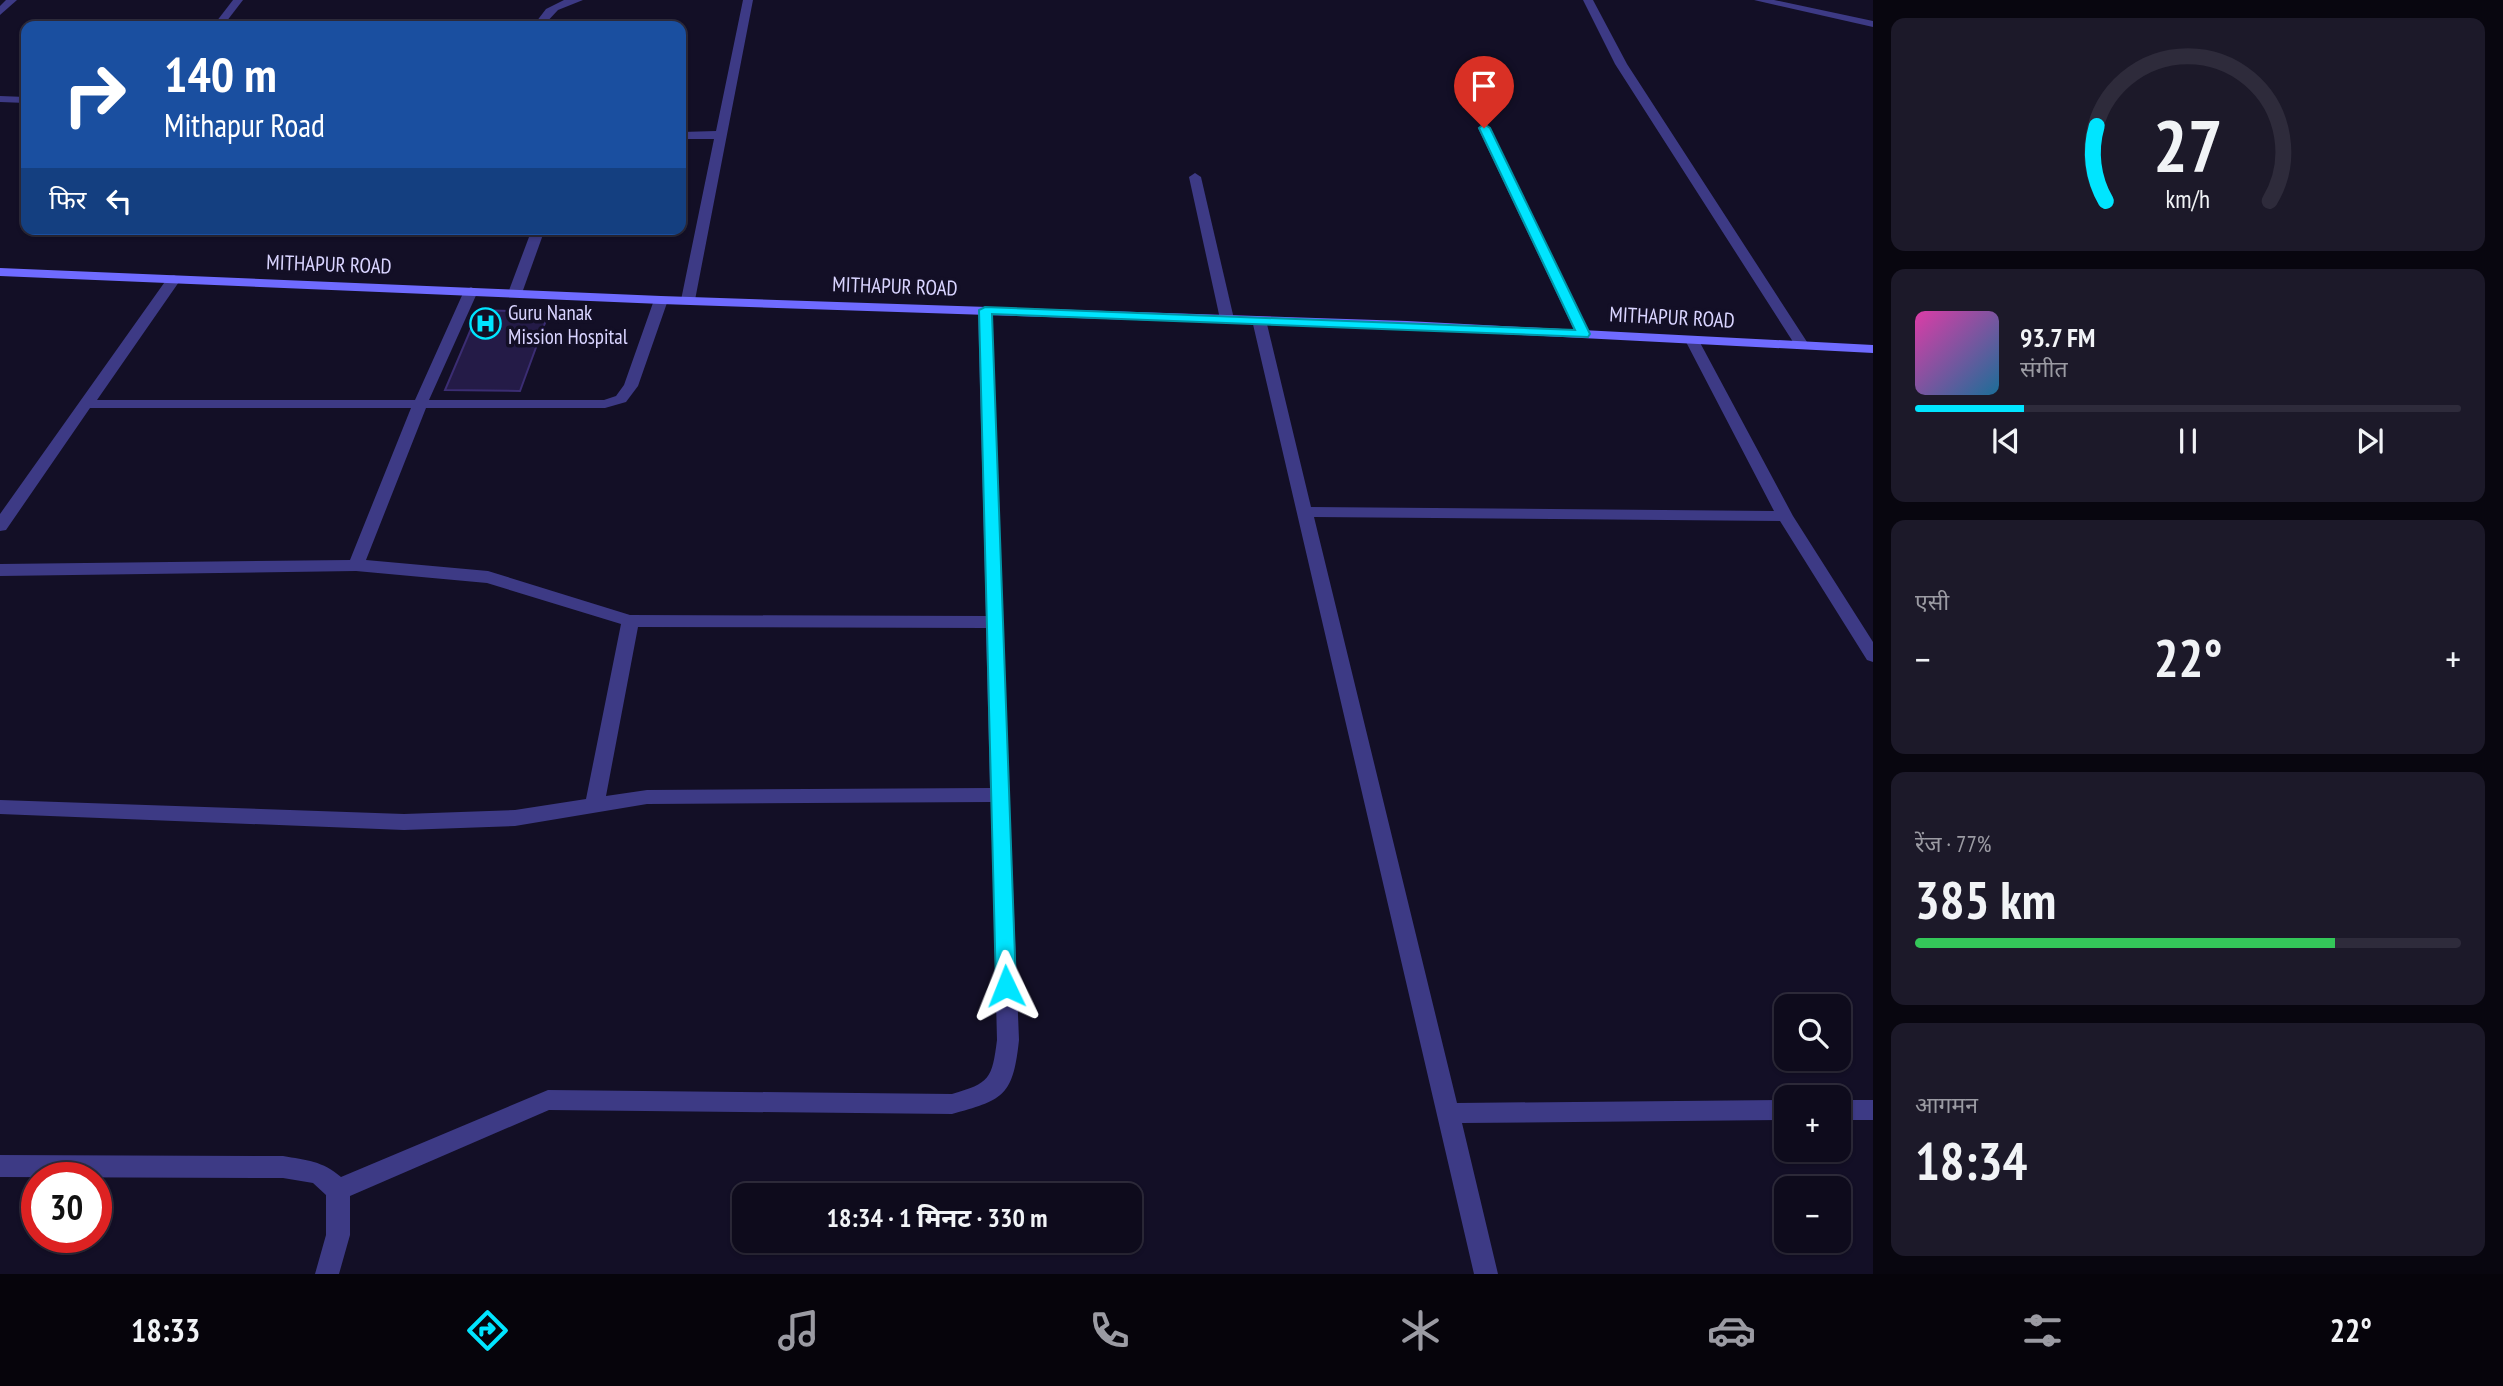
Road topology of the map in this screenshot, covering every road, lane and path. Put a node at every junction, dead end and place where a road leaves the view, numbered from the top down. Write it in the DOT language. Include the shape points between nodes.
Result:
graph roads {
  1 [pos="12,0"];
  2 [pos="238,0"];
  3 [pos="578,0"];
  4 [pos="748,0"];
  5 [pos="1588,0"];
  6 [pos="1759,0"];
  7 [pos="0,12"];
  8 [pos="222,21"];
  9 [pos="542,21"];
  10 [pos="1873,24"];
  11 [pos="0,99"];
  12 [pos="21,100"];
  13 [pos="1484,128"];
  14 [pos="686,135"];
  15 [pos="719,135"];
  16 [pos="1195,177"];
  17 [pos="537,235"];
  18 [pos="0,272"];
  19 [pos="174,279"];
  20 [pos="471,291"];
  21 [pos="515,293"];
  22 [pos="661,300"];
  23 [pos="688,300"];
  24 [pos="985,310"];
  25 [pos="1227,319"];
  26 [pos="1259,320"];
  27 [pos="1583,334"];
  28 [pos="1692,340"];
  29 [pos="1802,345"];
  30 [pos="1873,349"];
  31 [pos="88,404"];
  32 [pos="420,404"];
  33 [pos="1304,512"];
  34 [pos="1785,516"];
  35 [pos="0,526"];
  36 [pos="356,565"];
  37 [pos="0,570"];
  38 [pos="630,621"];
  39 [pos="994,622"];
  40 [pos="1873,656"];
  41 [pos="999,795"];
  42 [pos="595,804"];
  43 [pos="0,807"];
  44 [pos="1774,1110"];
  45 [pos="1851,1110"];
  46 [pos="1873,1110"];
  47 [pos="1448,1113"];
  48 [pos="0,1166"];
  49 [pos="338,1190"];
  50 [pos="327,1274"];
  51 [pos="1486,1274"];
  1 -- 7 [label="street"];
  2 -- 8 [label="street"];
  3 -- 9 [label="street" via="560,3"];
  4 -- 15 [label="street"];
  5 -- 29 [label="street" via="1621,64"];
  6 -- 10 [label="street"];
  11 -- 12 [label="street"];
  13 -- 27 [label="street"];
  14 -- 15 [label="street"];
  15 -- 23 [label="street"];
  16 -- 25 [label="street"];
  17 -- 21 [label="street"];
  18 -- 19 [label="street, MITHAPUR ROAD"];
  19 -- 20 [label="street, MITHAPUR ROAD"];
  19 -- 31 [label="street"];
  20 -- 21 [label="street, MITHAPUR ROAD"];
  20 -- 32 [label="street"];
  21 -- 22 [label="street, MITHAPUR ROAD"];
  22 -- 23 [label="street, MITHAPUR ROAD"];
  22 -- 32 [label="street" via="631,386 621,399 589,405"];
  23 -- 24 [label="street, MITHAPUR ROAD"];
  24 -- 25 [label="street, MITHAPUR ROAD"];
  24 -- 39 [label="street"];
  25 -- 26 [label="street, MITHAPUR ROAD"];
  26 -- 27 [label="street, MITHAPUR ROAD"];
  26 -- 33 [label="street"];
  27 -- 28 [label="street, MITHAPUR ROAD"];
  28 -- 29 [label="street, MITHAPUR ROAD"];
  28 -- 34 [label="street"];
  29 -- 30 [label="street, MITHAPUR ROAD"];
  31 -- 32 [label="street"];
  31 -- 35 [label="street"];
  32 -- 36 [label="street"];
  33 -- 34 [label="street"];
  33 -- 47 [label="street"];
  34 -- 40 [label="street"];
  36 -- 37 [label="street"];
  36 -- 38 [label="street" via="488,577"];
  38 -- 39 [label="street"];
  38 -- 42 [label="street"];
  39 -- 41 [label="street"];
  41 -- 42 [label="street" via="708,795"];
  41 -- 49 [label="street" via="1008,1040 1004,1075 989,1094 952,1104 548,1100"];
  42 -- 43 [label="street" via="515,818 404,822"];
  44 -- 47 [label="street"];
  45 -- 46 [label="street"];
  47 -- 51 [label="street"];
  48 -- 49 [label="street" via="283,1167 319,1173"];
  49 -- 50 [label="street" via="338,1235"];
}
